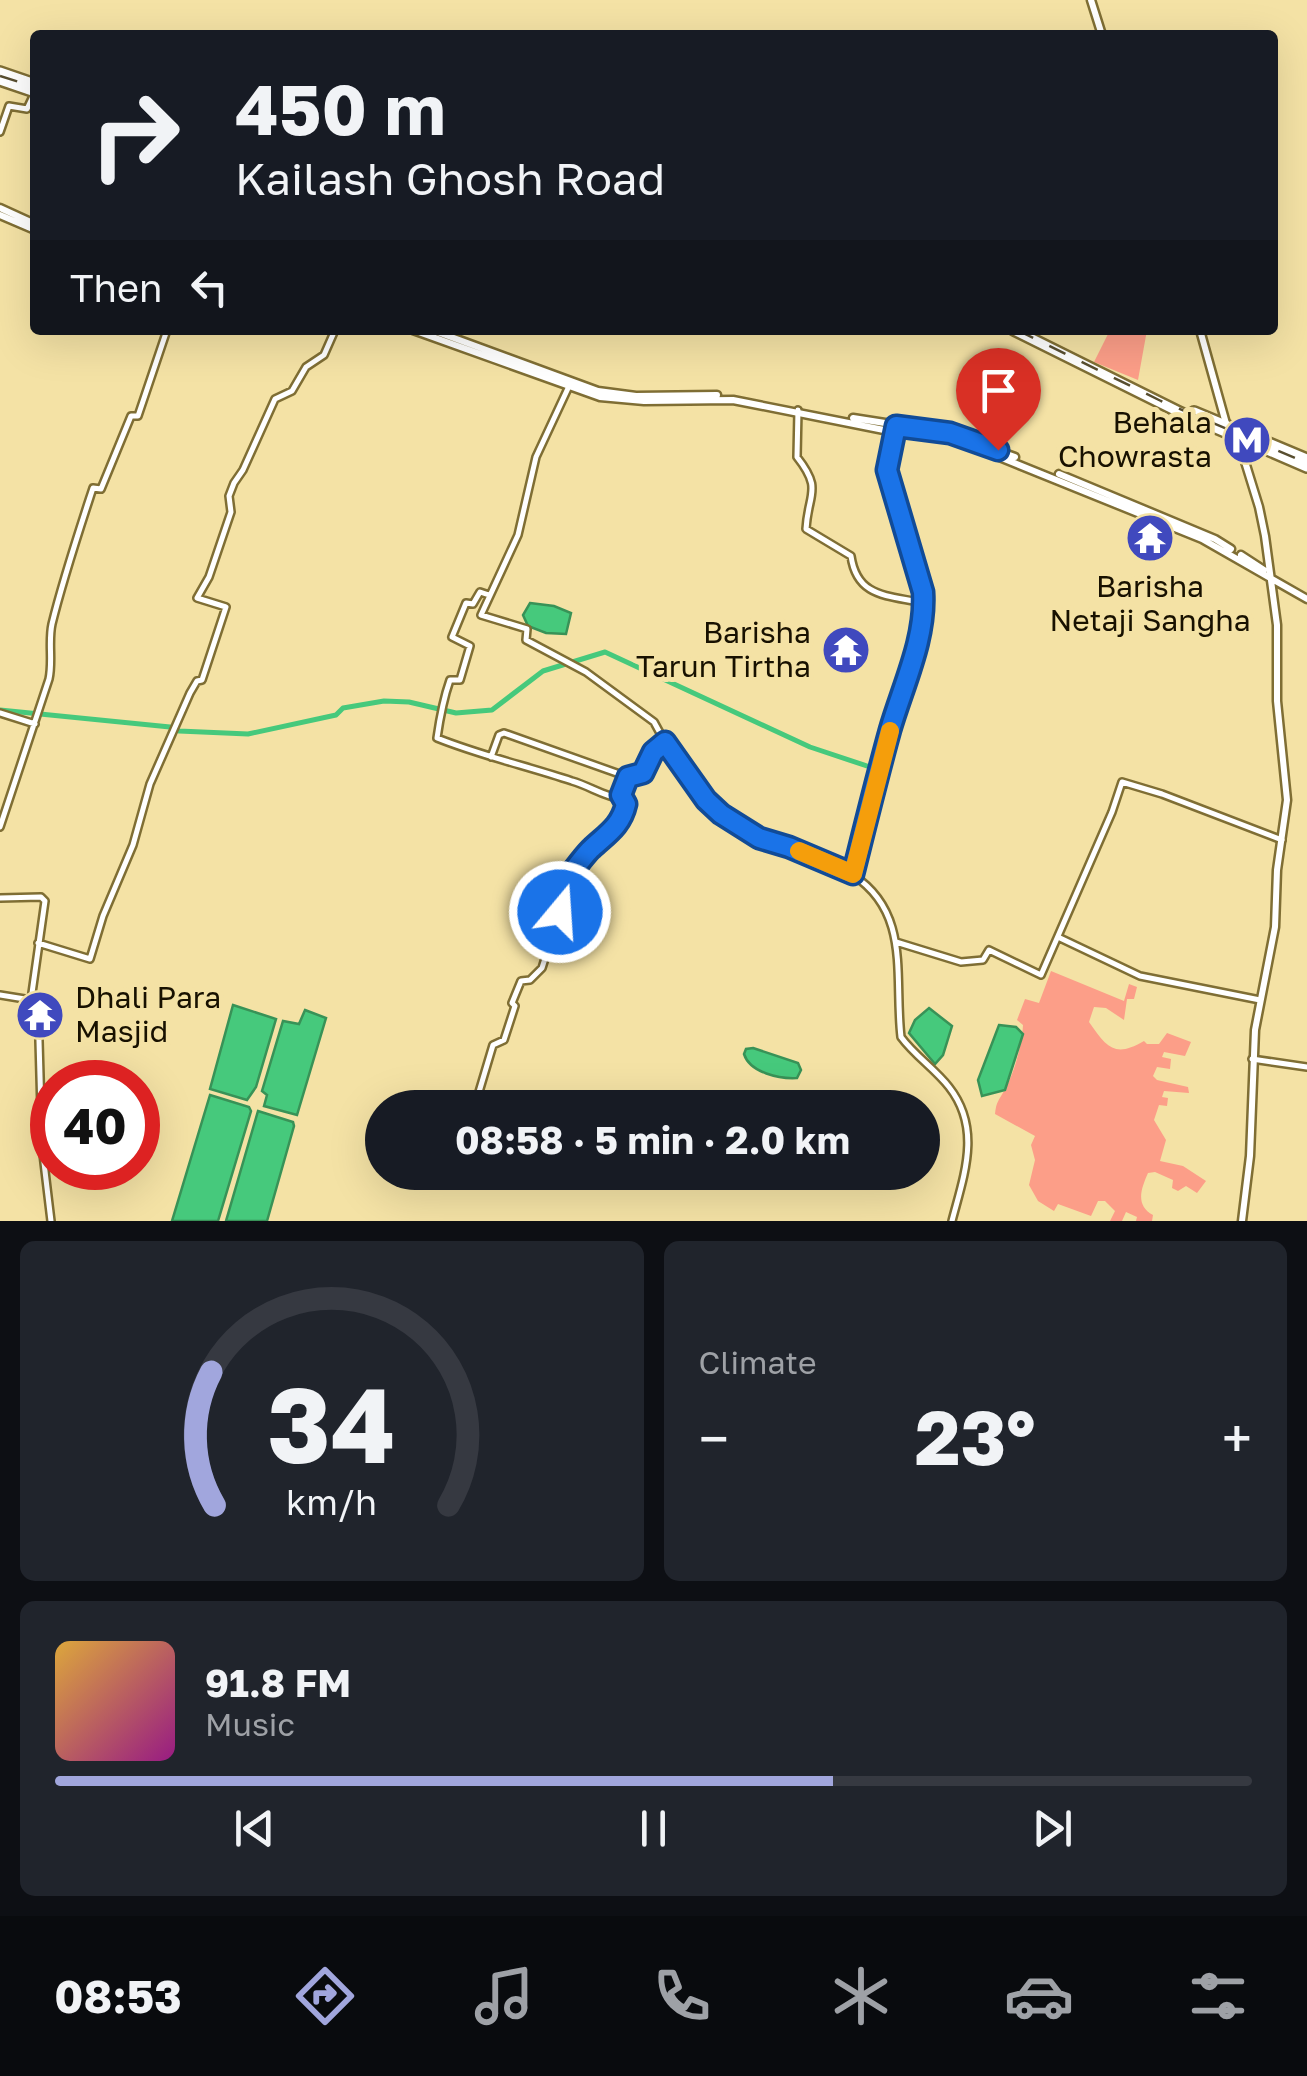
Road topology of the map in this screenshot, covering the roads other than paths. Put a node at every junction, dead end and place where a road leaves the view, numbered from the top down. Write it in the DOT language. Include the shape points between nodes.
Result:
graph roads {
  1 [pos="1092,0"];
  2 [pos="1101,30"];
  3 [pos="0,76"];
  4 [pos="16,81"];
  5 [pos="30,83"];
  6 [pos="30,89"];
  7 [pos="30,102"];
  8 [pos="0,132"];
  9 [pos="0,212"];
  10 [pos="30,225"];
  11 [pos="165,335"];
  12 [pos="333,335"];
  13 [pos="428,335"];
  14 [pos="452,335"];
  15 [pos="1024,335"];
  16 [pos="1033,335"];
  17 [pos="1202,335"];
  18 [pos="501,359"];
  19 [pos="570,384"];
  20 [pos="798,411"];
  21 [pos="1186,412"];
  22 [pos="895,429"];
  23 [pos="1231,432"];
  24 [pos="1307,458"];
  25 [pos="1307,467"];
  26 [pos="1267,574"];
  27 [pos="490,596"];
  28 [pos="1307,599"];
  29 [pos="923,603"];
  30 [pos="0,713"];
  31 [pos="37,718"];
  32 [pos="665,742"];
  33 [pos="491,757"];
  34 [pos="628,777"];
  35 [pos="621,799"];
  36 [pos="0,827"];
  37 [pos="1282,840"];
  38 [pos="853,874"];
  39 [pos="0,898"];
  40 [pos="1058,938"];
  41 [pos="896,942"];
  42 [pos="38,943"];
  43 [pos="0,996"];
  44 [pos="31,1000"];
  45 [pos="1260,1000"];
  46 [pos="1252,1060"];
  47 [pos="1307,1066"];
  48 [pos="480,1090"];
  49 [pos="51,1221"];
  50 [pos="952,1221"];
  51 [pos="1242,1221"];
  1 -- 2 [label="main road"];
  3 -- 4 [label="highway"];
  4 -- 5 [label="highway"];
  4 -- 6 [label="highway"];
  7 -- 8 [label="street" via="26,110 9,106"];
  9 -- 10 [label="main road"];
  11 -- 31 [label="street" via="138,416 131,416 82,517 52,623 51,671"];
  12 -- 42 [label="street" via="292,392 275,399 234,483 231,512 197,598 226,607 202,680 150,784 90,960"];
  13 -- 18 [label="main road"];
  14 -- 18 [label="main road"];
  15 -- 21 [label="highway"];
  16 -- 21 [label="highway"];
  17 -- 23 [label="main road"];
  18 -- 19 [label="main road"];
  19 -- 20 [label="main road" via="618,394 728,395"];
  19 -- 27 [label="street" via="536,457 518,535"];
  20 -- 22 [label="main road"];
  20 -- 29 [label="street" via="797,457 808,468 813,490 806,529 851,556 866,590"];
  21 -- 23 [label="highway"];
  22 -- 26 [label="main road" via="968,438 1216,538"];
  22 -- 29 [label="street" via="887,470"];
  23 -- 24 [label="highway"];
  23 -- 25 [label="highway"];
  23 -- 26 [label="main road" via="1260,507"];
  26 -- 28 [label="main road"];
  26 -- 37 [label="main road" via="1277,624 1287,800"];
  27 -- 32 [label="street" via="481,615 526,629 526,640 654,722"];
  27 -- 33 [label="street" via="480,592 474,604 466,603 452,638 470,646 460,680 450,680 438,738"];
  29 -- 38 [label="street"];
  30 -- 31 [label="street"];
  31 -- 36 [label="street"];
  32 -- 34 [label="street" via="643,773"];
  32 -- 38 [label="street" via="721,814 759,838"];
  33 -- 34 [label="street" via="504,734"];
  33 -- 35 [label="street"];
  34 -- 35 [label="street"];
  35 -- 48 [label="street" via="626,808 618,826 590,849 557,894 563,902 544,965 513,996 507,1034 493,1046"];
  37 -- 40 [label="street" via="1122,782"];
  37 -- 45 [label="main road"];
  38 -- 41 [label="street" via="884,903"];
  39 -- 42 [label="street" via="44,898"];
  40 -- 41 [label="street" via="1040,975 989,950 986,959 966,963"];
  40 -- 45 [label="street" via="1140,976"];
  41 -- 50 [label="street" via="901,1037 949,1087 968,1130"];
  42 -- 44 [label="street"];
  43 -- 44 [label="street"];
  44 -- 49 [label="street" via="38,1006"];
  45 -- 46 [label="main road"];
  46 -- 47 [label="street"];
  46 -- 51 [label="main road"];
}
